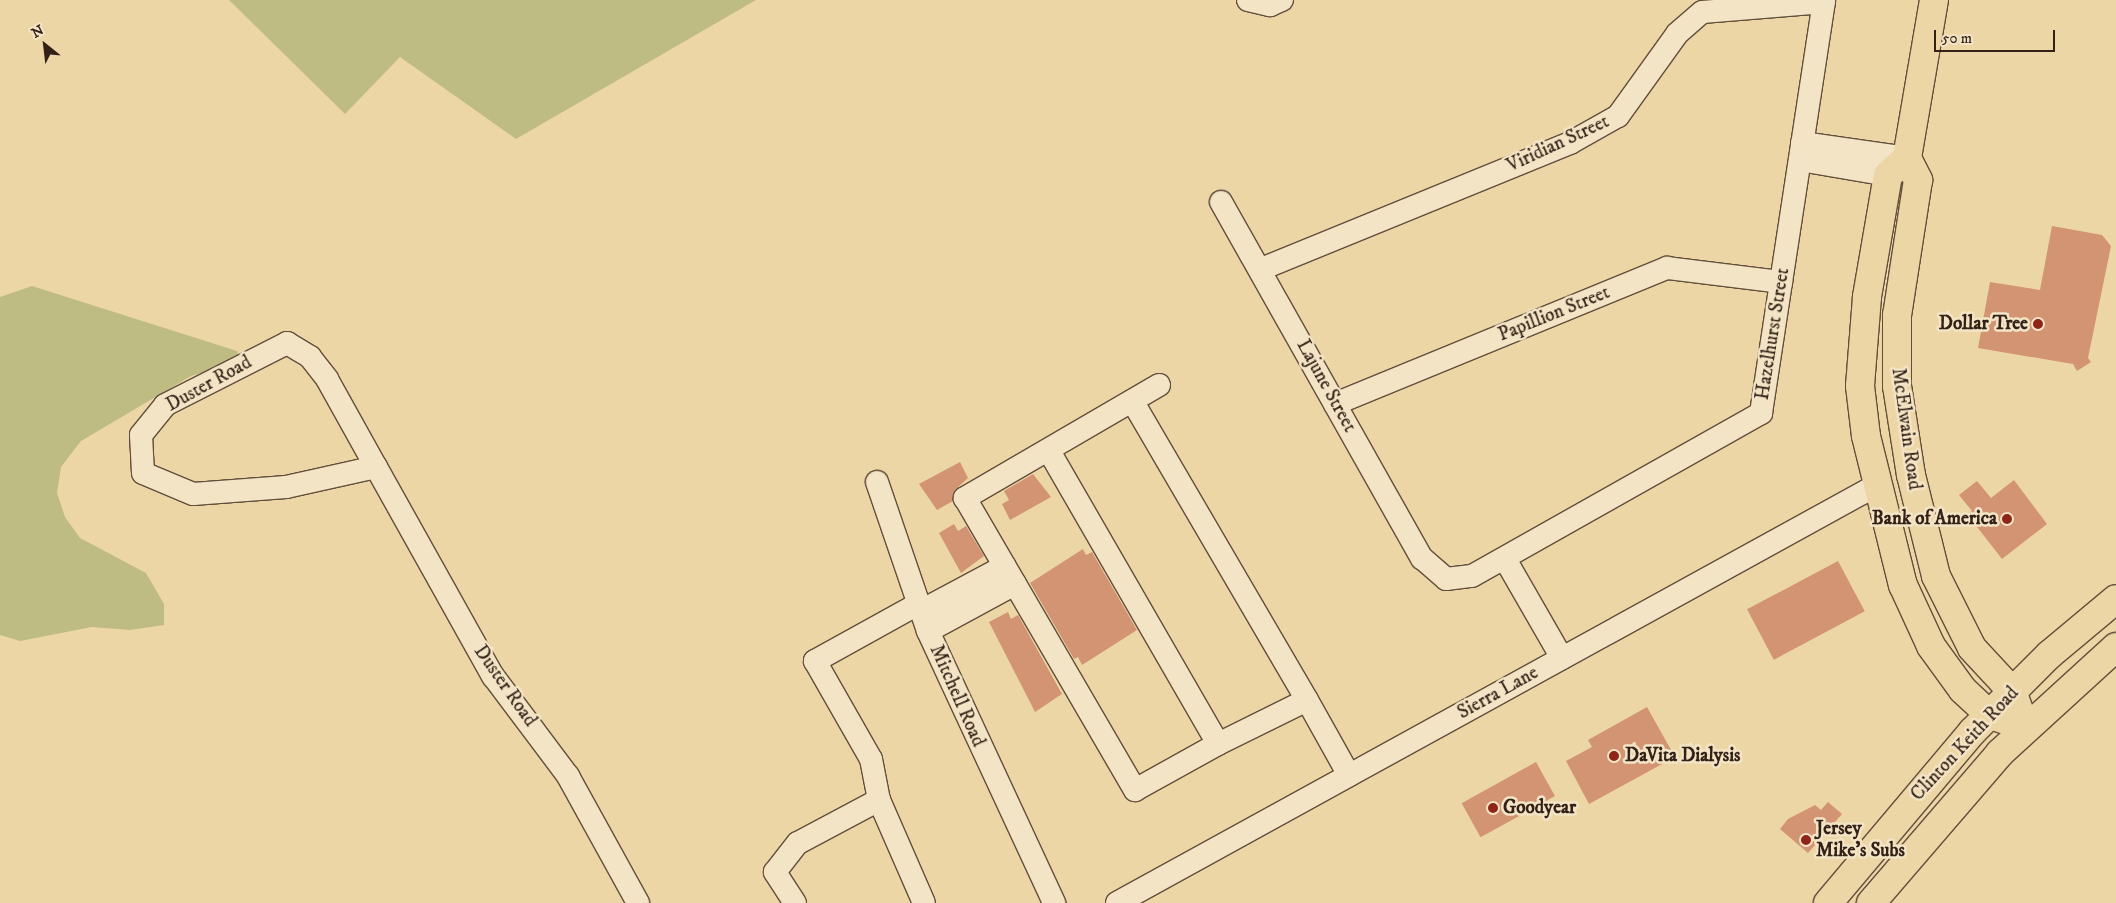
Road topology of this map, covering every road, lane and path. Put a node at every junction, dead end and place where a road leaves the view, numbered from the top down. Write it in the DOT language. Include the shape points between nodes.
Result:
graph roads {
  1 [pos="1248,0"];
  2 [pos="1282,0"];
  3 [pos="1934,0"];
  4 [pos="1824,2"];
  5 [pos="1801,151"];
  6 [pos="1891,168"];
  7 [pos="1221,202"];
  8 [pos="1260,269"];
  9 [pos="1781,282"];
  10 [pos="1159,385"];
  11 [pos="1132,401"];
  12 [pos="1336,404"];
  13 [pos="1049,451"];
  14 [pos="376,467"];
  15 [pos="877,482"];
  16 [pos="1879,484"];
  17 [pos="1505,559"];
  18 [pos="1433,568"];
  19 [pos="1010,575"];
  20 [pos="2116,599"];
  21 [pos="922,615"];
  22 [pos="2116,647"];
  23 [pos="1562,658"];
  24 [pos="2012,690"];
  25 [pos="1307,700"];
  26 [pos="1989,714"];
  27 [pos="2025,727"];
  28 [pos="1218,744"];
  29 [pos="1349,775"];
  30 [pos="879,800"];
  31 [pos="638,903"];
  32 [pos="795,903"];
  33 [pos="924,903"];
  34 [pos="1054,903"];
  35 [pos="1117,903"];
  36 [pos="1828,903"];
  37 [pos="1872,903"];
  1 -- 2 [label="street" via="1270,5"];
  3 -- 6 [label="main road, McElwain Road"];
  4 -- 5 [label="street, Hazelhurst Street"];
  4 -- 8 [label="street, Viridian Street" via="1702,12 1676,34 1618,116 1570,143"];
  5 -- 6 [label="street"];
  5 -- 6 [label="street"];
  5 -- 9 [label="street, Hazelhurst Street"];
  6 -- 16 [label="main road, McElwain Road" via="1867,297 1860,386"];
  6 -- 24 [label="main road, McElwain Road" via="1918,180 1896,350 1911,475 1945,599 1972,648"];
  7 -- 8 [label="street, Lajune Street"];
  8 -- 12 [label="street, Lajune Street"];
  9 -- 12 [label="street, Papillion Street" via="1667,268"];
  9 -- 17 [label="street, Hazelhurst Street" via="1761,413"];
  10 -- 11 [label="street"];
  11 -- 13 [label="street"];
  11 -- 25 [label="street"];
  12 -- 18 [label="street, Lajune Street" via="1422,558"];
  13 -- 19 [label="street" via="965,498"];
  13 -- 28 [label="street"];
  14 -- 14 [label="street, Duster Road" via="322,372 310,357 287,343 165,405 141,434 143,473 193,494 286,487"];
  14 -- 31 [label="street, Duster Road" via="493,676 568,776"];
  15 -- 21 [label="street, Mitchell Road"];
  16 -- 23 [label="street, Sierra Lane"];
  16 -- 26 [label="main road, McElwain Road" via="1914,615 1963,690"];
  17 -- 18 [label="street, Hazelhurst Street" via="1472,576 1446,579"];
  17 -- 23 [label="street"];
  19 -- 21 [label="street"];
  19 -- 28 [label="street" via="1135,790"];
  20 -- 24 [label="main road, Clinton Keith Road"];
  21 -- 30 [label="street" via="815,661 871,759"];
  21 -- 34 [label="street, Mitchell Road"];
  22 -- 27 [label="main road, Clinton Keith Road"];
  23 -- 29 [label="street, Sierra Lane"];
  24 -- 26 [label="main road, Clinton Keith Road"];
  24 -- 27 [label="main road, McElwain Road"];
  25 -- 28 [label="street"];
  25 -- 29 [label="street"];
  26 -- 27 [label="main road, McElwain Road"];
  26 -- 36 [label="main road, Clinton Keith Road"];
  27 -- 37 [label="main road, Clinton Keith Road"];
  29 -- 35 [label="street, Sierra Lane"];
  30 -- 32 [label="street" via="798,843 775,872"];
  30 -- 33 [label="street"];
}
